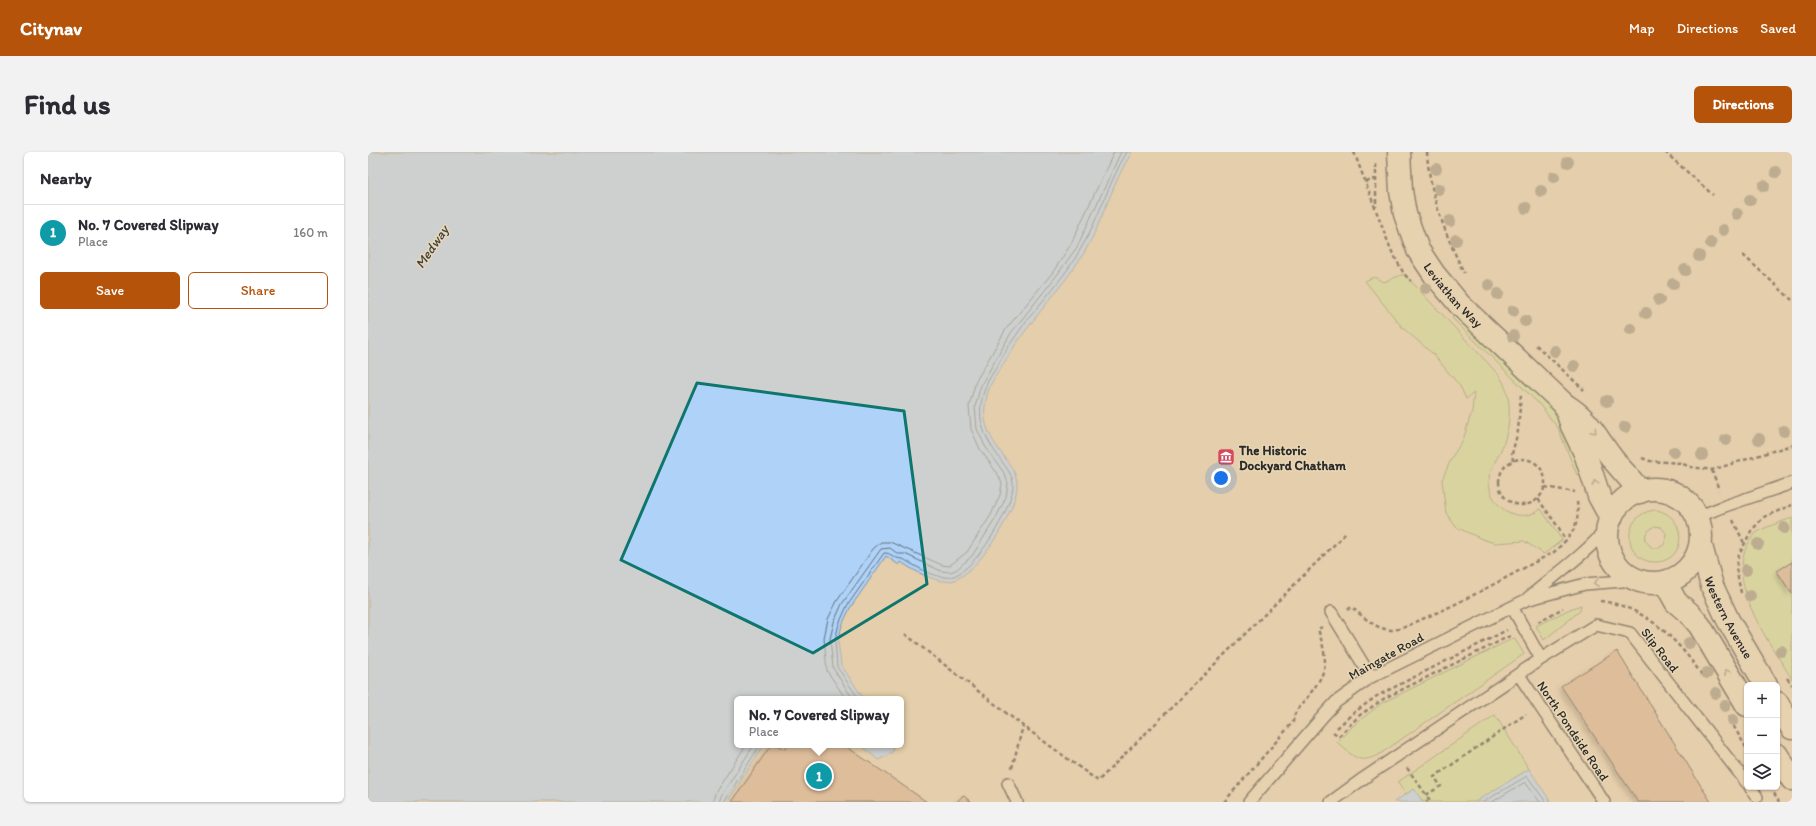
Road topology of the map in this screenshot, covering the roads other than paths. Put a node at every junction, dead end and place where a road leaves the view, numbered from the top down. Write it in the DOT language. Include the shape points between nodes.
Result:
graph roads {
  1 [pos="1399,152"];
  2 [pos="1565,405"];
  3 [pos="1792,483"];
  4 [pos="1640,492"];
  5 [pos="1697,517"];
  6 [pos="1610,523"];
  7 [pos="1700,546"];
  8 [pos="1635,580"];
  9 [pos="1665,582"];
  10 [pos="1526,600"];
  11 [pos="1512,607"];
  12 [pos="1333,615"];
  13 [pos="1541,659"];
  14 [pos="1519,675"];
  15 [pos="1371,677"];
  16 [pos="1764,682"];
  17 [pos="1744,700"];
  18 [pos="1780,708"];
  19 [pos="1792,728"];
  20 [pos="1780,760"];
  21 [pos="1792,779"];
  22 [pos="1744,780"];
  23 [pos="1008,783"];
  24 [pos="1752,790"];
  25 [pos="1757,797"];
  26 [pos="1017,802"];
  27 [pos="1249,802"];
  28 [pos="1331,802"];
  29 [pos="1604,802"];
  1 -- 2 [label="street, Leviathan Way" via="1405,214 1418,250 1460,305"];
  2 -- 4 [label="street, Leviathan Way, one-way" via="1580,414"];
  6 -- 2 [label="street, Leviathan Way, one-way"];
  3 -- 5 [label="lane"];
  4 -- 5 [label="street" via="1667,491 1680,497"];
  4 -- 6 [label="street" via="1618,507"];
  5 -- 7 [label="street" via="1701,531"];
  6 -- 8 [label="street" via="1609,550 1615,562"];
  6 -- 10 [label="lane" via="1587,551"];
  7 -- 9 [label="street" via="1696,559 1688,569 1677,578"];
  7 -- 16 [label="street, Western Avenue" via="1712,586 1728,620"];
  8 -- 9 [label="street"];
  8 -- 10 [label="lane, one-way" via="1586,584"];
  17 -- 9 [label="street, one-way" via="1700,626 1676,602"];
  10 -- 11 [label="lane, Maingate Road"];
  11 -- 13 [label="lane"];
  11 -- 15 [label="lane, Maingate Road"];
  12 -- 15 [label="lane"];
  13 -- 14 [label="lane, Slip Road"];
  13 -- 22 [label="lane, Slip Road" via="1596,625 1630,633"];
  14 -- 28 [label="lane, Slip Road"];
  14 -- 29 [label="lane, North Pondside Road"];
  15 -- 27 [label="lane, Maingate Road" via="1336,702"];
  18 -- 19 [label="street"];
  20 -- 21 [label="street"];
  23 -- 26 [label="lane"];
  24 -- 25 [label="lane"];
}
